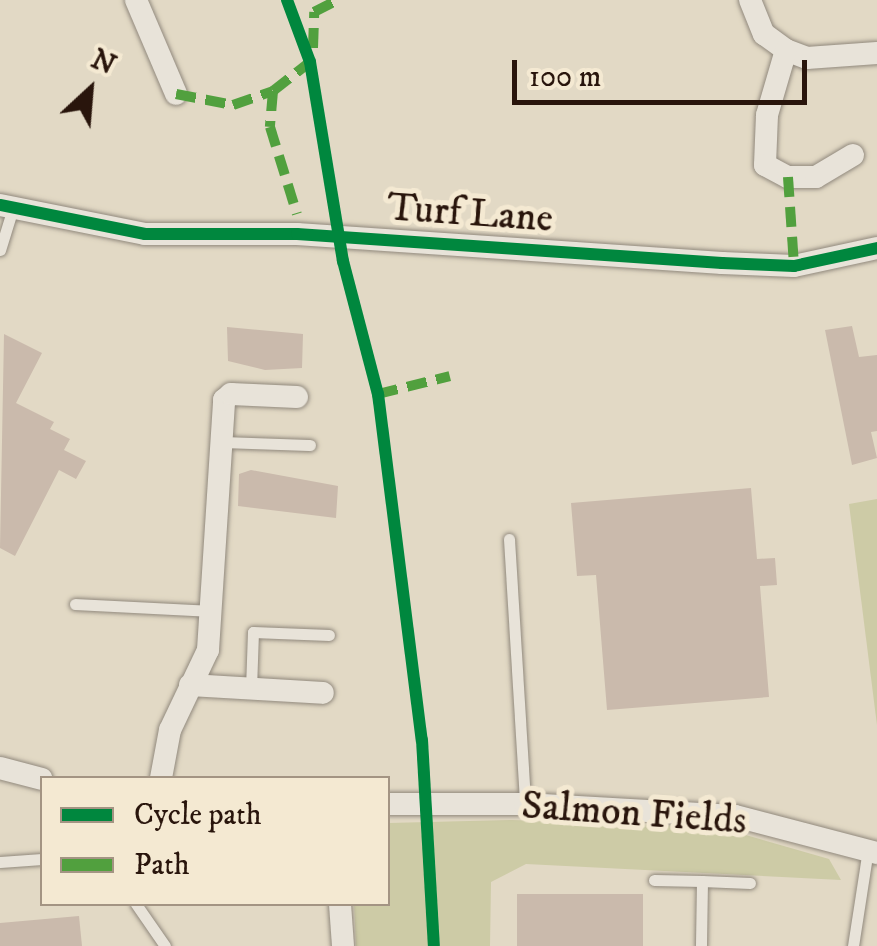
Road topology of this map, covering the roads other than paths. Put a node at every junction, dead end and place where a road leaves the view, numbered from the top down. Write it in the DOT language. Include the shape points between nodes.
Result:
graph roads {
  1 [pos="136,0"];
  2 [pos="750,0"];
  3 [pos="786,50"];
  4 [pos="877,53"];
  5 [pos="176,94"];
  6 [pos="853,155"];
  7 [pos="6,206"];
  8 [pos="877,248"];
  9 [pos="0,250"];
  10 [pos="297,397"];
  11 [pos="221,442"];
  12 [pos="310,445"];
  13 [pos="509,538"];
  14 [pos="76,604"];
  15 [pos="212,610"];
  16 [pos="329,635"];
  17 [pos="190,684"];
  18 [pos="251,688"];
  19 [pos="323,694"];
  20 [pos="0,768"];
  21 [pos="160,776"];
  22 [pos="40,778"];
  23 [pos="390,804"];
  24 [pos="525,804"];
  25 [pos="872,851"];
  26 [pos="40,859"];
  27 [pos="0,862"];
  28 [pos="654,880"];
  29 [pos="702,881"];
  30 [pos="750,883"];
  31 [pos="137,906"];
  32 [pos="340,906"];
  33 [pos="166,946"];
  34 [pos="343,946"];
  35 [pos="701,946"];
  36 [pos="854,946"];
  1 -- 5 [label="street"];
  2 -- 3 [label="street" via="764,34"];
  3 -- 4 [label="street" via="807,58"];
  3 -- 6 [label="street" via="767,115 765,165 788,178 816,177"];
  7 -- 8 [label="street, Turf Lane" via="145,234 297,234 794,266"];
  7 -- 9 [label="lane"];
  10 -- 11 [label="street" via="231,394 224,400"];
  11 -- 12 [label="lane"];
  11 -- 15 [label="street"];
  13 -- 24 [label="lane"];
  14 -- 15 [label="lane"];
  15 -- 17 [label="street" via="208,650"];
  16 -- 18 [label="lane" via="253,632"];
  17 -- 18 [label="street"];
  17 -- 21 [label="street"];
  18 -- 19 [label="street"];
  20 -- 22 [label="street"];
  23 -- 24 [label="street, Salmon Fields"];
  24 -- 25 [label="street, Salmon Fields" via="734,816"];
  25 -- 36 [label="lane"];
  26 -- 27 [label="lane"];
  28 -- 29 [label="lane"];
  29 -- 30 [label="lane"];
  29 -- 35 [label="lane"];
  31 -- 33 [label="lane"];
  32 -- 34 [label="street"];
}
